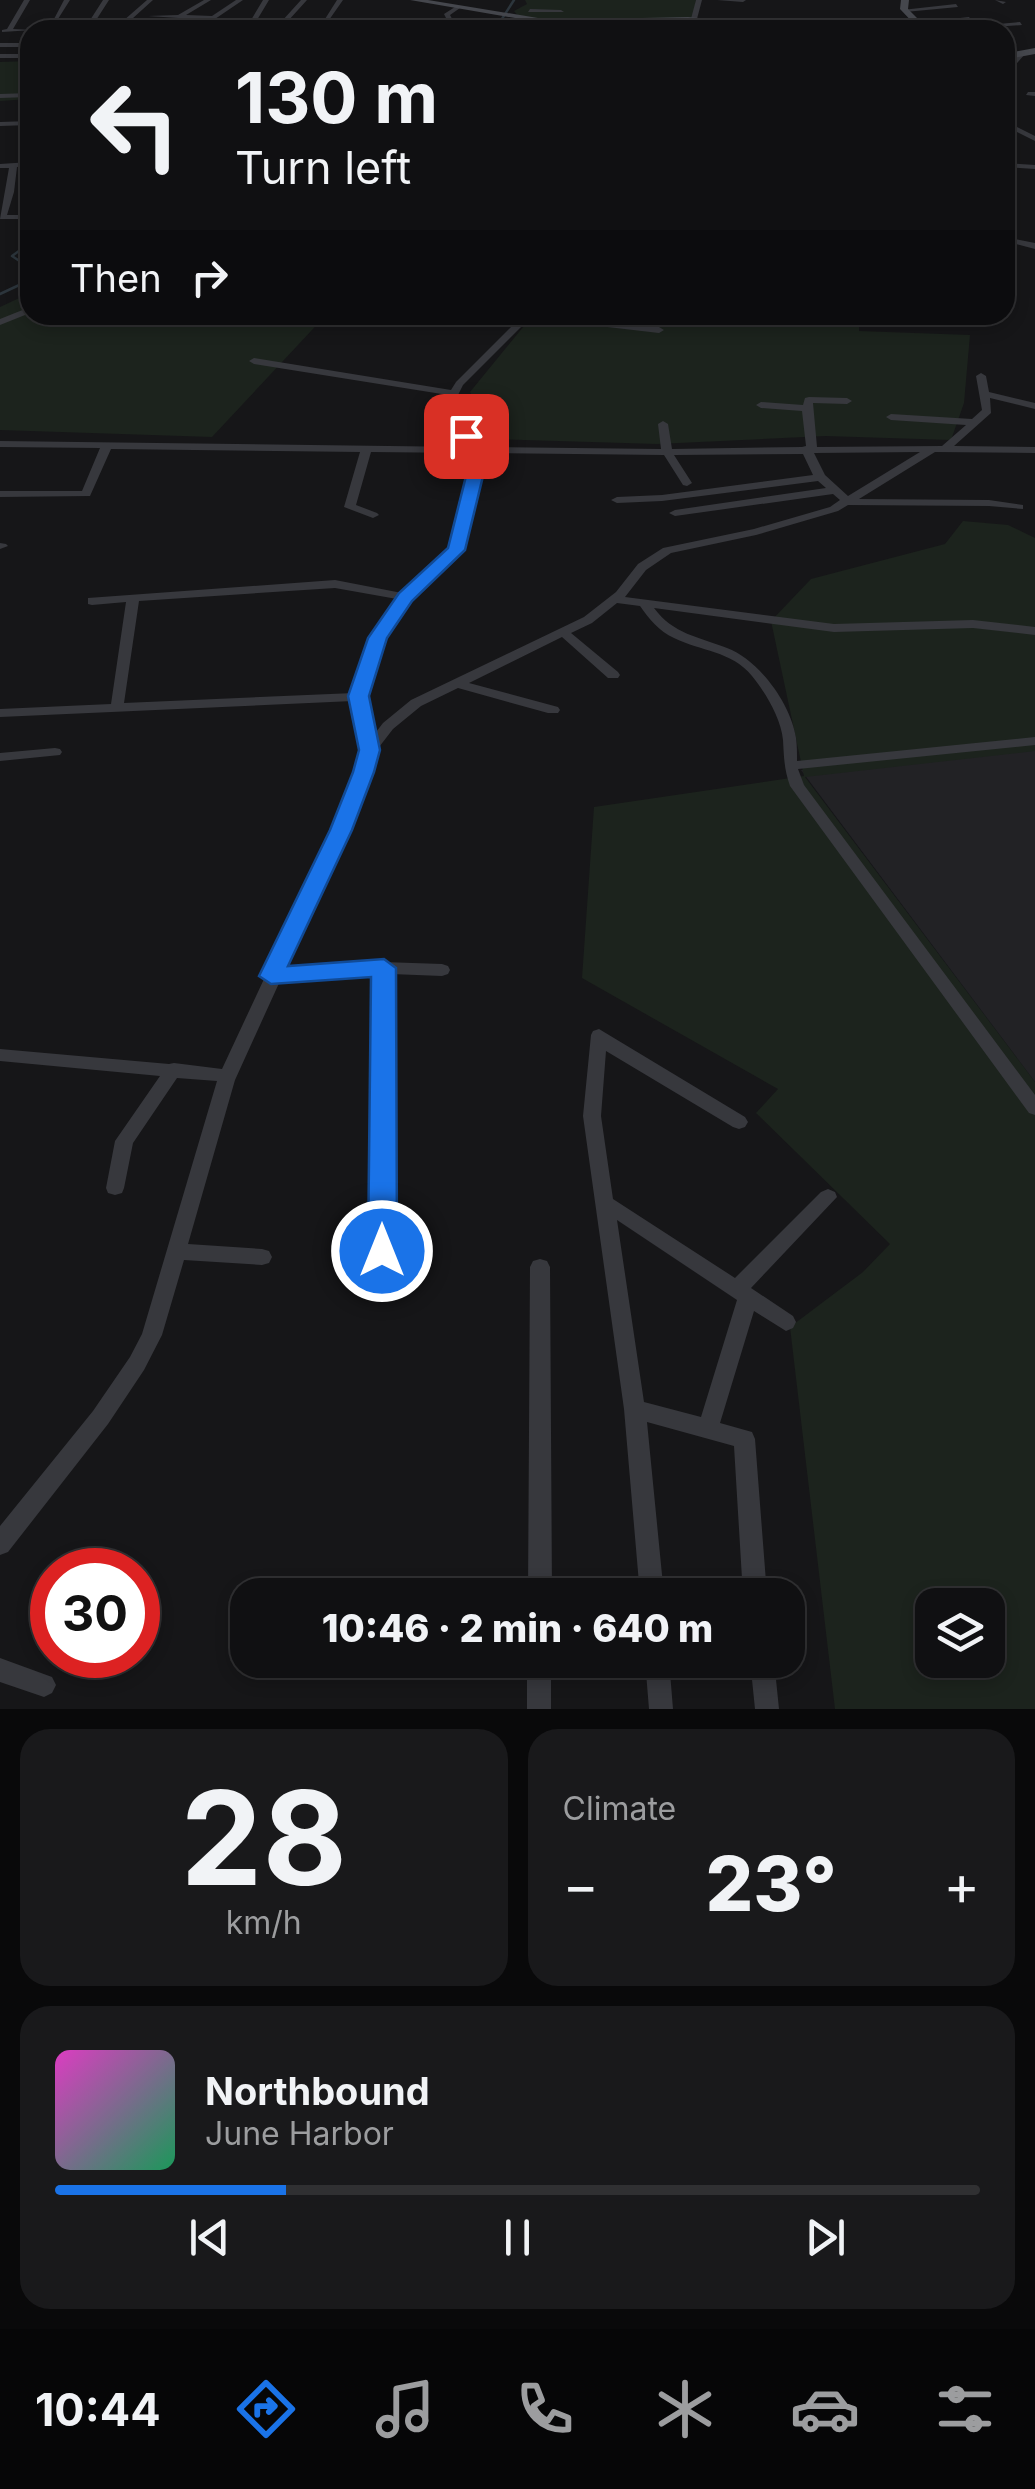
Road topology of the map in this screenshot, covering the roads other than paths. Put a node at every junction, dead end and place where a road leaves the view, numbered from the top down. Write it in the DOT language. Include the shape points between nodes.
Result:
graph roads {
  1 [pos="26,0"];
  2 [pos="68,0"];
  3 [pos="150,0"];
  4 [pos="208,0"];
  5 [pos="240,0"];
  6 [pos="304,0"];
  7 [pos="340,0"];
  8 [pos="414,0"];
  9 [pos="699,0"];
  10 [pos="720,0"];
  11 [pos="743,0"];
  12 [pos="852,0"];
  13 [pos="438,1"];
  14 [pos="560,5"];
  15 [pos="904,5"];
  16 [pos="956,6"];
  17 [pos="459,8"];
  18 [pos="530,8"];
  19 [pos="420,10"];
  20 [pos="330,13"];
  21 [pos="151,16"];
  22 [pos="179,17"];
  23 [pos="56,18"];
  24 [pos="212,18"];
  25 [pos="982,18"];
  26 [pos="127,20"];
  27 [pos="287,20"];
  28 [pos="326,20"];
  29 [pos="450,20"];
  30 [pos="538,20"];
  31 [pos="696,20"];
  32 [pos="969,20"];
  33 [pos="1015,24"];
  34 [pos="1020,24"];
  35 [pos="4,31"];
  36 [pos="1015,128"];
  37 [pos="1015,140"];
  38 [pos="20,163"];
  39 [pos="13,165"];
  40 [pos="0,166"];
  41 [pos="1,218"];
  42 [pos="517,325"];
  43 [pos="615,325"];
  44 [pos="659,330"];
  45 [pos="254,361"];
  46 [pos="981,376"];
  47 [pos="454,393"];
  48 [pos="985,394"];
  49 [pos="847,401"];
  50 [pos="761,405"];
  51 [pos="1035,406"];
  52 [pos="807,408"];
  53 [pos="891,417"];
  54 [pos="975,422"];
  55 [pos="662,424"];
  56 [pos="0,444"];
  57 [pos="106,447"];
  58 [pos="366,447"];
  59 [pos="809,448"];
  60 [pos="939,449"];
  61 [pos="472,450"];
  62 [pos="1035,450"];
  63 [pos="667,452"];
  64 [pos="820,477"];
  65 [pos="687,484"];
  66 [pos="834,490"];
  67 [pos="0,494"];
  68 [pos="617,500"];
  69 [pos="849,502"];
  70 [pos="1019,507"];
  71 [pos="675,513"];
  72 [pos="373,515"];
  73 [pos="405,597"];
  74 [pos="133,599"];
  75 [pos="616,599"];
  76 [pos="92,601"];
  77 [pos="644,603"];
  78 [pos="1035,631"];
  79 [pos="564,632"];
  80 [pos="613,675"];
  81 [pos="455,682"];
  82 [pos="358,696"];
  83 [pos="117,706"];
  84 [pos="553,710"];
  85 [pos="0,713"];
  86 [pos="1035,741"];
  87 [pos="370,750"];
  88 [pos="55,752"];
  89 [pos="0,757"];
  90 [pos="790,766"];
  91 [pos="384,968"];
  92 [pos="442,970"];
  93 [pos="271,976"];
  94 [pos="0,1055"];
  95 [pos="174,1070"];
  96 [pos="228,1076"];
  97 [pos="1035,1108"];
  98 [pos="739,1122"];
  99 [pos="115,1188"];
  100 [pos="828,1197"];
  101 [pos="607,1204"];
  102 [pos="175,1250"];
  103 [pos="382,1251"];
  104 [pos="262,1257"];
  105 [pos="540,1268"];
  106 [pos="742,1293"];
  107 [pos="786,1322"];
  108 [pos="636,1410"];
  109 [pos="708,1429"];
  110 [pos="0,1544"];
  111 [pos="540,1578"];
  112 [pos="651,1578"];
  113 [pos="754,1578"];
  114 [pos="0,1670"];
  115 [pos="539,1678"];
  116 [pos="658,1678"];
  117 [pos="764,1678"];
  118 [pos="44,1684"];
  119 [pos="538,1709"];
  120 [pos="661,1709"];
  121 [pos="767,1709"];
  1 -- 35 [label="street"];
  2 -- 23 [label="street"];
  3 -- 26 [label="street"];
  4 -- 22 [label="street"];
  5 -- 24 [label="street"];
  6 -- 27 [label="street"];
  7 -- 20 [label="street"];
  8 -- 13 [label="street"];
  9 -- 31 [label="street"];
  10 -- 11 [label="street"];
  12 -- 15 [label="street"];
  13 -- 17 [label="street"];
  14 -- 18 [label="street"];
  15 -- 16 [label="street"];
  17 -- 29 [label="street" via="447,14"];
  17 -- 30 [label="street"];
  19 -- 20 [label="street"];
  20 -- 28 [label="street"];
  21 -- 22 [label="street"];
  22 -- 24 [label="street"];
  25 -- 32 [label="street"];
  33 -- 34 [label="street"];
  36 -- 37 [label="street" via="1035,139"];
  38 -- 39 [label="street"];
  39 -- 40 [label="street"];
  39 -- 41 [label="street"];
  42 -- 47 [label="street"];
  43 -- 44 [label="street"];
  45 -- 47 [label="street"];
  46 -- 48 [label="street"];
  47 -- 61 [label="street"];
  48 -- 51 [label="street"];
  48 -- 54 [label="street" via="987,411"];
  49 -- 52 [label="street" via="812,399"];
  50 -- 52 [label="street"];
  52 -- 59 [label="street"];
  53 -- 54 [label="street"];
  54 -- 60 [label="street"];
  55 -- 63 [label="street"];
  56 -- 57 [label="street"];
  57 -- 58 [label="street"];
  57 -- 67 [label="street" via="86,494"];
  58 -- 61 [label="street"];
  58 -- 72 [label="street" via="350,507"];
  59 -- 60 [label="street"];
  59 -- 63 [label="street"];
  59 -- 64 [label="street"];
  60 -- 62 [label="street"];
  60 -- 69 [label="street"];
  61 -- 63 [label="street"];
  61 -- 73 [label="street" via="476,472 456,550"];
  63 -- 65 [label="street"];
  64 -- 66 [label="street"];
  64 -- 68 [label="street"];
  66 -- 69 [label="street"];
  66 -- 71 [label="street"];
  69 -- 70 [label="street"];
  69 -- 75 [label="street" via="771,528 667,550"];
  73 -- 74 [label="street" via="335,584"];
  73 -- 82 [label="street" via="378,638"];
  74 -- 76 [label="street"];
  74 -- 83 [label="street"];
  75 -- 77 [label="street"];
  75 -- 79 [label="street"];
  77 -- 78 [label="street" via="834,628 973,624"];
  77 -- 90 [label="street" via="664,630 750,665 788,735"];
  79 -- 80 [label="street"];
  79 -- 81 [label="street"];
  81 -- 84 [label="street"];
  81 -- 87 [label="street" via="402,712"];
  82 -- 83 [label="street"];
  82 -- 87 [label="street"];
  83 -- 85 [label="street"];
  86 -- 90 [label="street"];
  87 -- 93 [label="street" via="341,830"];
  88 -- 89 [label="street"];
  90 -- 97 [label="street" via="798,786"];
  91 -- 92 [label="street"];
  91 -- 93 [label="street"];
  91 -- 103 [label="street"];
  93 -- 96 [label="street"];
  94 -- 95 [label="street"];
  95 -- 96 [label="street"];
  95 -- 99 [label="street" via="124,1141"];
  96 -- 102 [label="street"];
  98 -- 101 [label="street" via="599,1037 592,1116"];
  100 -- 106 [label="street"];
  101 -- 106 [label="street"];
  101 -- 108 [label="street"];
  102 -- 104 [label="street"];
  102 -- 110 [label="street" via="140,1362"];
  105 -- 111 [label="street"];
  106 -- 107 [label="street"];
  106 -- 109 [label="street"];
  108 -- 109 [label="street"];
  108 -- 112 [label="street"];
  109 -- 113 [label="street" via="744,1438"];
  114 -- 118 [label="street"];
  115 -- 119 [label="street"];
  116 -- 120 [label="street"];
  117 -- 121 [label="street"];
}
